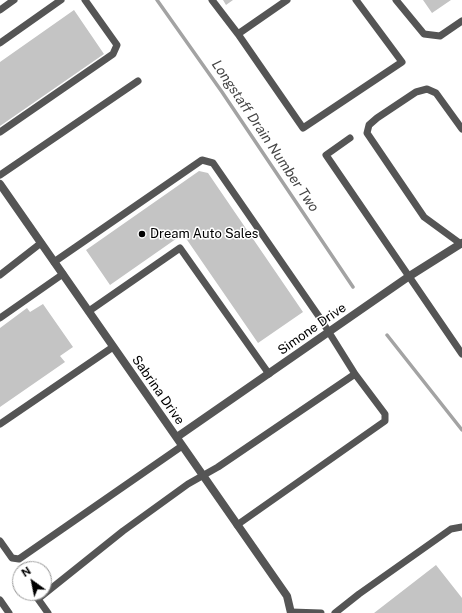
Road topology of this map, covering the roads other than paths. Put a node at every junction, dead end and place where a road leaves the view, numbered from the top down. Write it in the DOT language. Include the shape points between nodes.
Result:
graph roads {
  1 [pos="14,0"];
  2 [pos="61,0"];
  3 [pos="85,0"];
  4 [pos="212,0"];
  5 [pos="287,0"];
  6 [pos="356,0"];
  7 [pos="396,0"];
  8 [pos="0,10"];
  9 [pos="462,21"];
  10 [pos="238,34"];
  11 [pos="0,43"];
  12 [pos="138,81"];
  13 [pos="462,129"];
  14 [pos="0,132"];
  15 [pos="350,138"];
  16 [pos="0,175"];
  17 [pos="0,184"];
  18 [pos="41,243"];
  19 [pos="462,243"];
  20 [pos="54,262"];
  21 [pos="63,274"];
  22 [pos="0,276"];
  23 [pos="408,277"];
  24 [pos="88,311"];
  25 [pos="0,318"];
  26 [pos="328,332"];
  27 [pos="113,346"];
  28 [pos="462,354"];
  29 [pos="269,374"];
  30 [pos="355,374"];
  31 [pos="0,424"];
  32 [pos="177,437"];
  33 [pos="182,446"];
  34 [pos="203,476"];
  35 [pos="237,525"];
  36 [pos="462,527"];
  37 [pos="0,541"];
  38 [pos="0,600"];
  39 [pos="291,612"];
  40 [pos="9,613"];
  41 [pos="48,613"];
  42 [pos="321,613"];
  43 [pos="335,613"];
  1 -- 8 [label="lane"];
  2 -- 11 [label="lane"];
  3 -- 14 [label="lane" via="117,45 113,54"];
  4 -- 10 [label="lane"];
  5 -- 10 [label="lane"];
  6 -- 10 [label="lane" via="402,62 303,128"];
  7 -- 9 [label="lane" via="424,34 440,36"];
  12 -- 16 [label="lane"];
  13 -- 19 [label="lane" via="436,93 427,89 416,92 377,118 369,125 367,133 419,212"];
  15 -- 23 [label="lane" via="326,155"];
  17 -- 18 [label="street, Sabrina Drive"];
  18 -- 20 [label="street, Sabrina Drive"];
  18 -- 22 [label="lane"];
  19 -- 23 [label="street, Simone Drive"];
  20 -- 21 [label="street, Sabrina Drive"];
  20 -- 26 [label="lane" via="202,160 213,163"];
  21 -- 24 [label="street, Sabrina Drive"];
  21 -- 25 [label="lane"];
  23 -- 26 [label="street, Simone Drive"];
  23 -- 28 [label="lane"];
  24 -- 27 [label="street, Sabrina Drive"];
  24 -- 29 [label="lane" via="180,248"];
  26 -- 29 [label="street, Simone Drive"];
  26 -- 30 [label="lane"];
  27 -- 31 [label="lane"];
  27 -- 32 [label="street, Sabrina Drive"];
  29 -- 32 [label="street, Simone Drive"];
  30 -- 34 [label="lane"];
  30 -- 35 [label="lane" via="385,414 385,421"];
  32 -- 33 [label="street, Sabrina Drive"];
  33 -- 34 [label="street, Sabrina Drive"];
  33 -- 37 [label="lane" via="18,559 12,558"];
  34 -- 35 [label="street, Sabrina Drive"];
  34 -- 41 [label="lane" via="123,531 38,599"];
  35 -- 39 [label="street, Sabrina Drive" via="287,596"];
  36 -- 43 [label="lane" via="451,529"];
  38 -- 40 [label="lane"];
  39 -- 42 [label="lane"];
}
